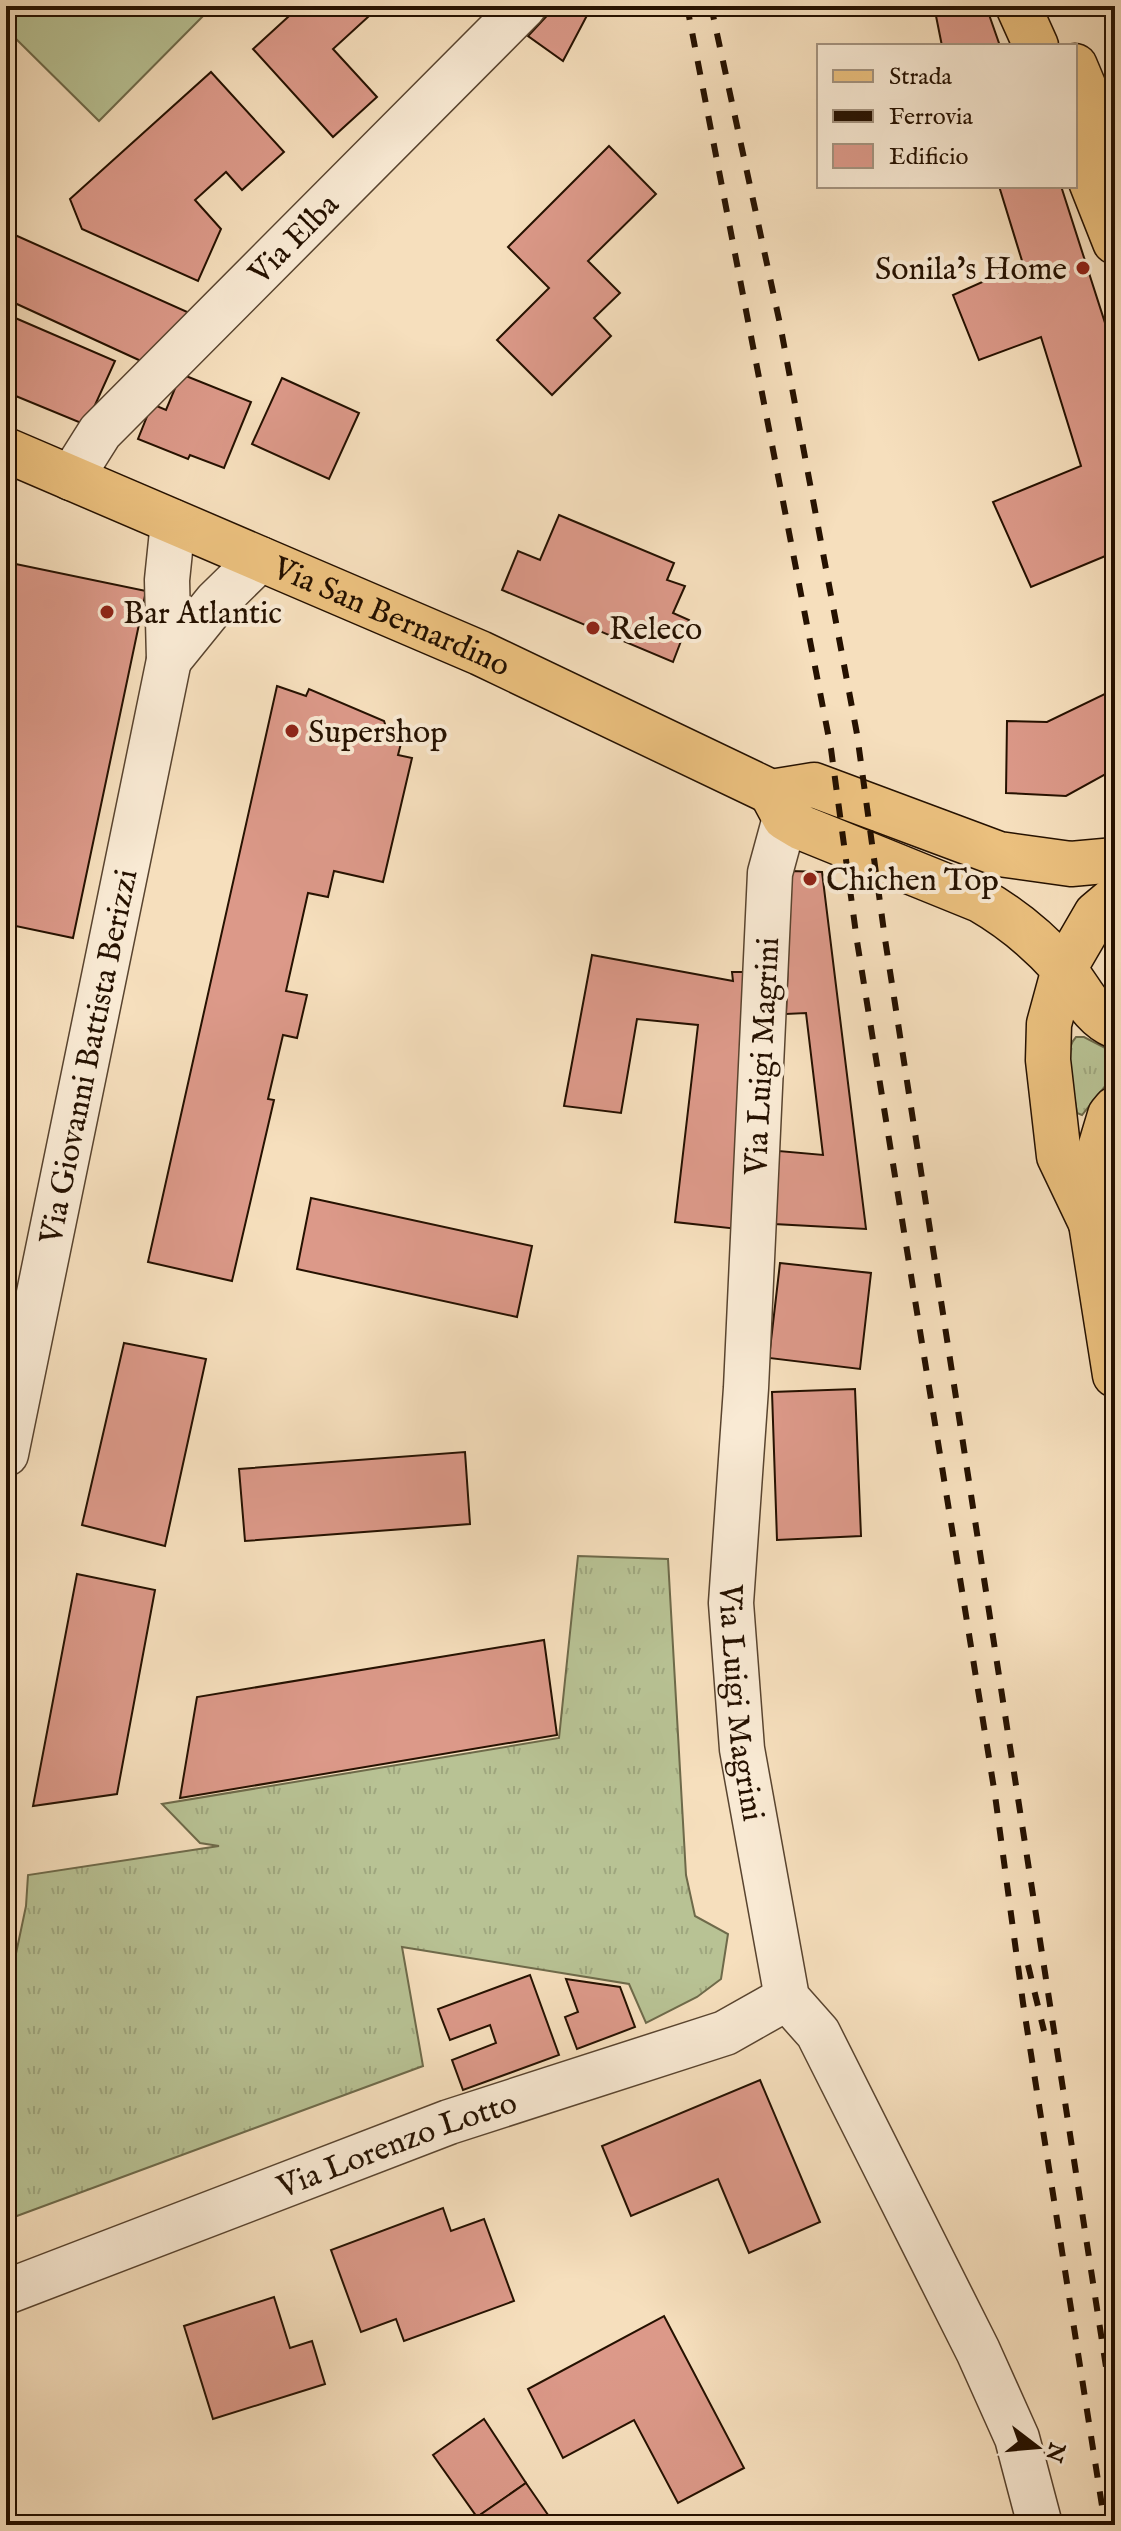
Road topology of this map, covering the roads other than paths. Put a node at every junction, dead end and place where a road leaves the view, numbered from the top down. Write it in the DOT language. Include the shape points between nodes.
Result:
graph roads {
  1 [pos="524,6"];
  2 [pos="1018,6"];
  3 [pos="1050,6"];
  4 [pos="1035,44"];
  5 [pos="1066,44"];
  6 [pos="1077,71"];
  7 [pos="1077,146"];
  8 [pos="1115,161"];
  9 [pos="1115,242"];
  10 [pos="6,450"];
  11 [pos="71,478"];
  12 [pos="173,522"];
  13 [pos="260,559"];
  14 [pos="169,660"];
  15 [pos="778,805"];
  16 [pos="1115,860"];
  17 [pos="1115,898"];
  18 [pos="1064,969"];
  19 [pos="1115,1026"];
  20 [pos="1115,1109"];
  21 [pos="1091,1223"];
  22 [pos="1115,1375"];
  23 [pos="6,1454"];
  24 [pos="787,1998"];
  25 [pos="6,2292"];
  26 [pos="1040,2525"];
  1 -- 11 [label="street, Via Elba" via="100,432"];
  2 -- 4 [label="main road"];
  3 -- 5 [label="main road"];
  6 -- 8 [label="main road"];
  7 -- 9 [label="main road"];
  10 -- 11 [label="main road, Via San Bernardino"];
  11 -- 12 [label="main road, Via San Bernardino"];
  12 -- 13 [label="main road, Via San Bernardino"];
  12 -- 14 [label="street, Via Giovanni Battista Berizzi" via="167,580"];
  13 -- 14 [label="street, Via Giovanni Battista Berizzi"];
  13 -- 15 [label="main road, Via San Bernardino" via="480,653"];
  14 -- 23 [label="street, Via Giovanni Battista Berizzi"];
  15 -- 16 [label="main road" via="814,785 999,854 1071,864"];
  15 -- 18 [label="main road, Via San Bernardino" via="980,900 1025,929"];
  15 -- 24 [label="street, Via Luigi Magrini" via="731,1603 742,1749"];
  17 -- 18 [label="main road" via="1096,914"];
  18 -- 19 [label="main road, Via San Bernardino" via="1083,999"];
  18 -- 21 [label="main road" via="1049,1024 1051,1098 1059,1156"];
  20 -- 21 [label="main road" via="1098,1155"];
  21 -- 22 [label="main road"];
  24 -- 25 [label="street, Via Lorenzo Lotto" via="725,2033 449,2122"];
  24 -- 26 [label="street" via="818,2033 978,2351 1017,2438"];
}
